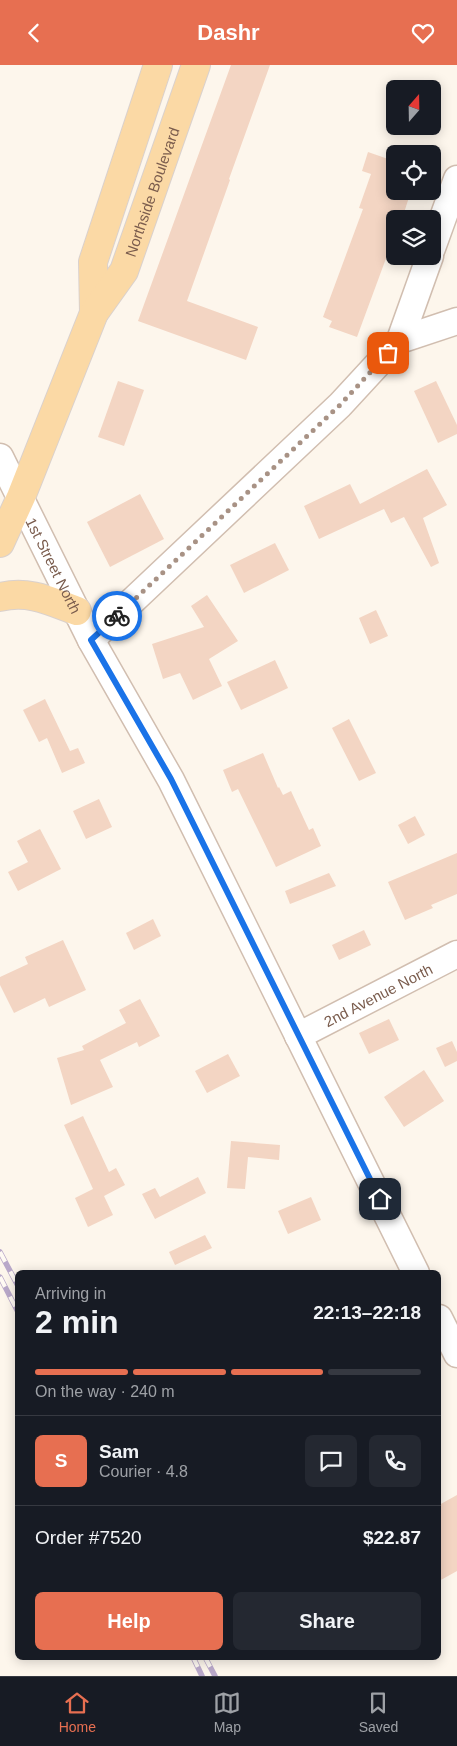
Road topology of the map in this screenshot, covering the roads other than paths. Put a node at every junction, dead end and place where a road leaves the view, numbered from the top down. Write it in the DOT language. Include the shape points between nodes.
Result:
graph roads {
  1 [pos="158,65"];
  2 [pos="196,65"];
  3 [pos="457,179"];
  4 [pos="441,223"];
  5 [pos="427,265"];
  6 [pos="94,313"];
  7 [pos="457,321"];
  8 [pos="400,339"];
  9 [pos="0,457"];
  10 [pos="21,497"];
  11 [pos="0,543"];
  12 [pos="0,597"];
  13 [pos="77,611"];
  14 [pos="91,640"];
  15 [pos="457,954"];
  16 [pos="298,1036"];
  17 [pos="415,1270"];
  18 [pos="441,1321"];
  19 [pos="457,1354"];
  1 -- 6 [label="main road, Northside Boulevard" via="93,262"];
  2 -- 6 [label="main road, Northside Boulevard" via="124,271"];
  3 -- 4 [label="street"];
  5 -- 8 [label="street"];
  6 -- 10 [label="main road, Northside Boulevard"];
  7 -- 8 [label="street"];
  8 -- 14 [label="street" via="340,405"];
  9 -- 10 [label="street, 1st Street North"];
  10 -- 11 [label="main road, Northside Boulevard"];
  10 -- 13 [label="street, 1st Street North"];
  12 -- 13 [label="main road" via="35,595"];
  13 -- 14 [label="street, 1st Street North"];
  14 -- 16 [label="street, 1st Street North" via="171,779"];
  15 -- 16 [label="street, 2nd Avenue North"];
  16 -- 17 [label="street, 1st Street North"];
  18 -- 19 [label="street"];
}
